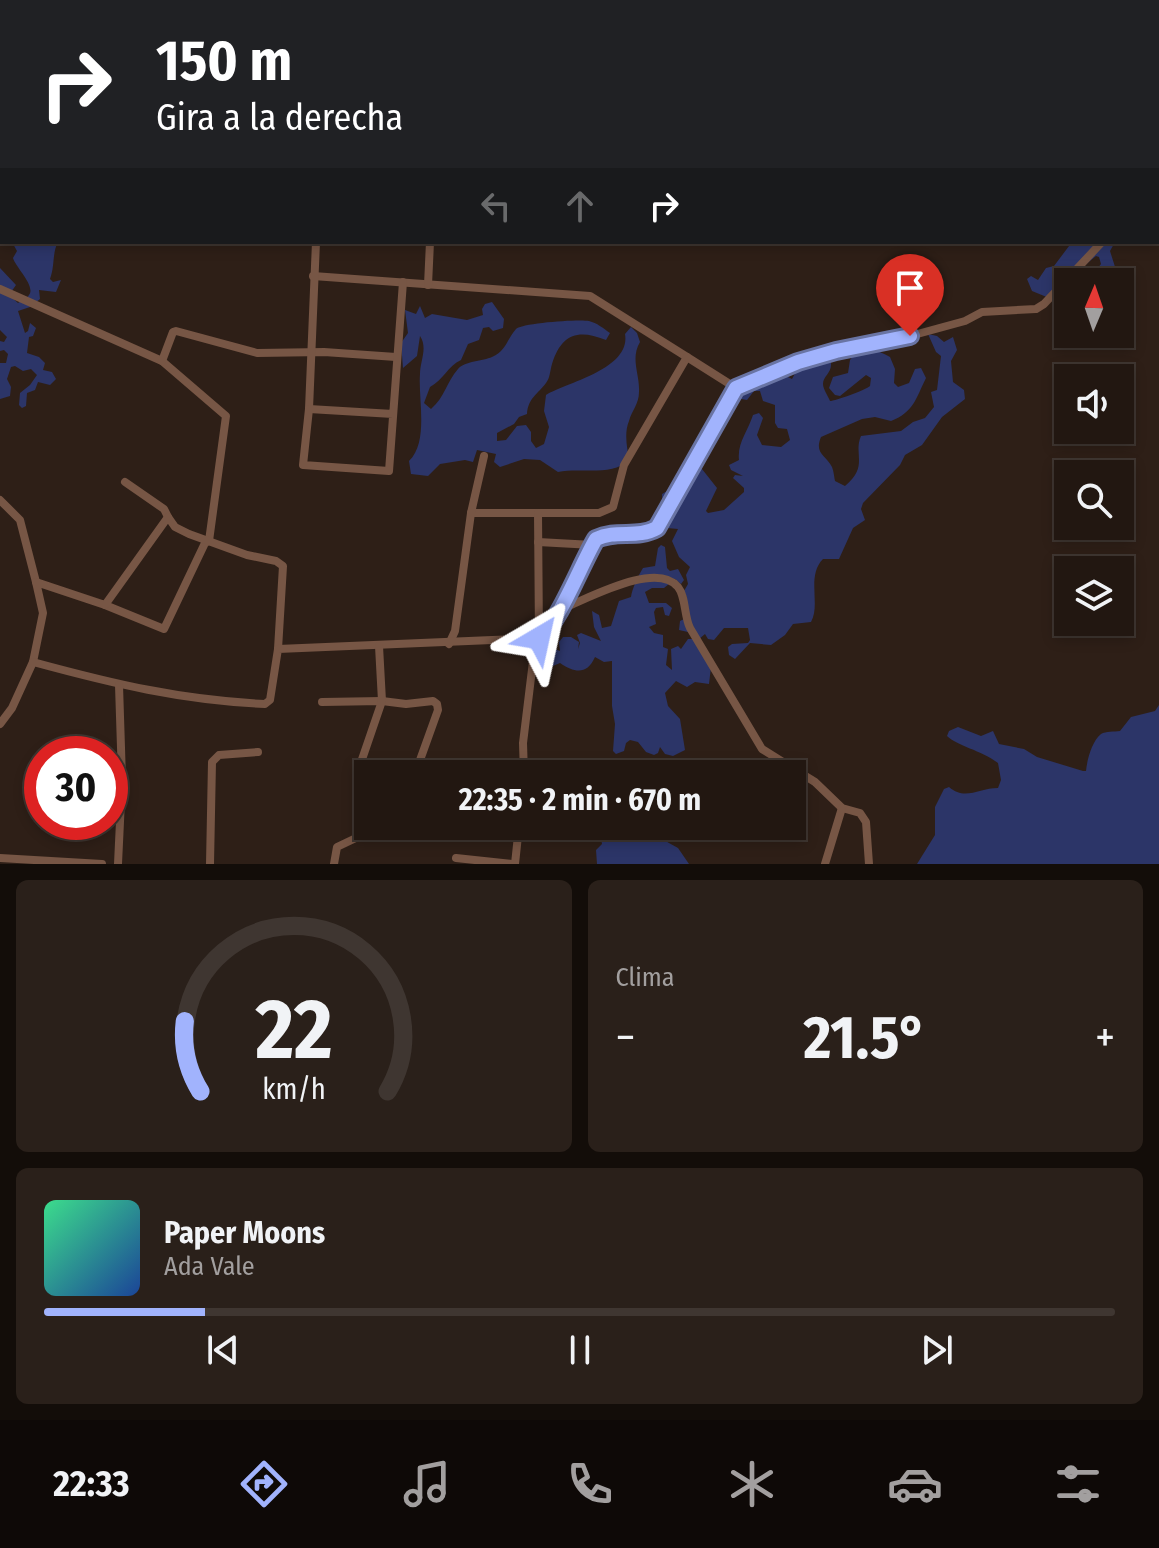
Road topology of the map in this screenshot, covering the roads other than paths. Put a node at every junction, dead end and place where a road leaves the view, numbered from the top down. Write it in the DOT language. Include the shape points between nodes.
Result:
graph roads {
  1 [pos="316,244"];
  2 [pos="430,244"];
  3 [pos="1100,244"];
  4 [pos="313,276"];
  5 [pos="403,282"];
  6 [pos="428,285"];
  7 [pos="0,289"];
  8 [pos="312,352"];
  9 [pos="396,357"];
  10 [pos="687,357"];
  11 [pos="162,361"];
  12 [pos="736,388"];
  13 [pos="309,409"];
  14 [pos="393,414"];
  15 [pos="484,456"];
  16 [pos="125,482"];
  17 [pos="0,500"];
  18 [pos="471,513"];
  19 [pos="538,513"];
  20 [pos="168,517"];
  21 [pos="175,527"];
  22 [pos="159,529"];
  23 [pos="209,541"];
  24 [pos="538,542"];
  25 [pos="593,545"];
  26 [pos="36,582"];
  27 [pos="105,605"];
  28 [pos="558,615"];
  29 [pos="539,638"];
  30 [pos="449,644"];
  31 [pos="379,646"];
  32 [pos="278,649"];
  33 [pos="33,662"];
  34 [pos="119,685"];
  35 [pos="382,701"];
  36 [pos="322,702"];
  37 [pos="0,724"];
  38 [pos="258,752"];
  39 [pos="362,760"];
  40 [pos="420,760"];
  41 [pos="524,760"];
  42 [pos="842,808"];
  43 [pos="354,839"];
  44 [pos="517,840"];
  45 [pos="0,858"];
  46 [pos="456,858"];
  47 [pos="102,864"];
  48 [pos="118,864"];
  49 [pos="210,864"];
  50 [pos="334,864"];
  51 [pos="514,864"];
  52 [pos="825,864"];
  53 [pos="869,864"];
  1 -- 4 [label="street"];
  2 -- 6 [label="street"];
  3 -- 12 [label="street" via="1036,309 982,312 910,336 798,362"];
  4 -- 5 [label="street"];
  4 -- 8 [label="street"];
  5 -- 6 [label="street"];
  5 -- 9 [label="street"];
  6 -- 10 [label="street" via="590,296"];
  7 -- 11 [label="street"];
  8 -- 9 [label="street"];
  8 -- 11 [label="street" via="257,353 176,331"];
  8 -- 13 [label="street"];
  9 -- 14 [label="street"];
  10 -- 12 [label="street"];
  10 -- 19 [label="street" via="624,465 613,507 599,513"];
  11 -- 23 [label="street" via="226,416"];
  12 -- 25 [label="street" via="657,528 640,535 607,534"];
  13 -- 14 [label="street"];
  13 -- 14 [label="street" via="303,465 389,471"];
  15 -- 18 [label="street"];
  16 -- 20 [label="street"];
  17 -- 26 [label="street" via="20,520"];
  18 -- 19 [label="street"];
  18 -- 30 [label="street"];
  19 -- 24 [label="street"];
  20 -- 21 [label="street"];
  20 -- 22 [label="street"];
  21 -- 22 [label="street"];
  21 -- 23 [label="street"];
  22 -- 27 [label="street"];
  23 -- 27 [label="street" via="164,629"];
  23 -- 32 [label="street" via="283,566"];
  24 -- 25 [label="street"];
  24 -- 29 [label="street"];
  25 -- 28 [label="street"];
  26 -- 27 [label="street"];
  26 -- 33 [label="street" via="43,613"];
  28 -- 29 [label="street"];
  28 -- 42 [label="street" via="566,607 640,579 670,580 680,589 690,628 762,749 815,782"];
  29 -- 30 [label="street"];
  29 -- 41 [label="street"];
  30 -- 31 [label="street"];
  31 -- 32 [label="street"];
  31 -- 35 [label="street"];
  32 -- 34 [label="street" via="265,704 207,701"];
  33 -- 34 [label="street"];
  33 -- 37 [label="street"];
  34 -- 48 [label="street"];
  35 -- 36 [label="street"];
  35 -- 39 [label="street"];
  35 -- 40 [label="street" via="433,701 439,707"];
  38 -- 49 [label="street" via="219,755 212,762"];
  42 -- 52 [label="street"];
  42 -- 53 [label="street" via="860,813 866,822"];
  43 -- 50 [label="street" via="337,847"];
  44 -- 51 [label="street"];
  45 -- 47 [label="street"];
  46 -- 51 [label="street"];
}
